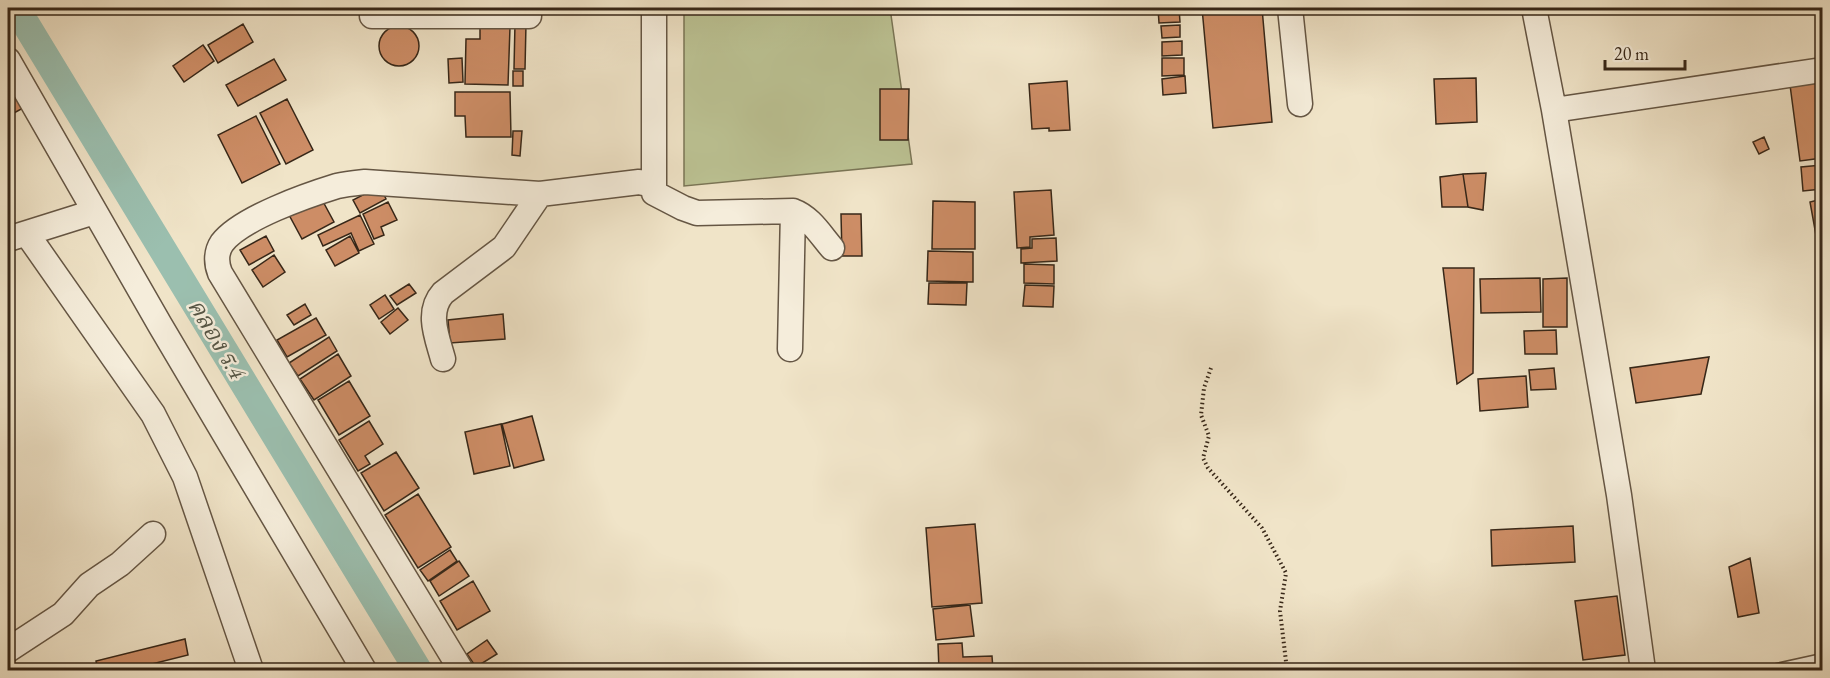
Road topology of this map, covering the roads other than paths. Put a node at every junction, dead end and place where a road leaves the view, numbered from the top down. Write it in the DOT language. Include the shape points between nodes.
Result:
graph roads {
  1 [pos="372,8"];
  2 [pos="654,8"];
  3 [pos="1290,8"];
  4 [pos="1534,8"];
  5 [pos="529,16"];
  6 [pos="8,60"];
  7 [pos="1822,70"];
  8 [pos="1300,104"];
  9 [pos="1554,110"];
  10 [pos="654,193"];
  11 [pos="540,194"];
  12 [pos="793,211"];
  13 [pos="94,212"];
  14 [pos="17,237"];
  15 [pos="832,248"];
  16 [pos="790,349"];
  17 [pos="443,359"];
  18 [pos="153,534"];
  19 [pos="8,650"];
  20 [pos="1822,660"];
  21 [pos="251,670"];
  22 [pos="364,670"];
  23 [pos="461,670"];
  24 [pos="1643,670"];
  25 [pos="1777,670"];
  1 -- 5 [label="street" via="372,16"];
  2 -- 10 [label="street"];
  3 -- 8 [label="street"];
  4 -- 9 [label="street"];
  6 -- 13 [label="street"];
  7 -- 9 [label="street"];
  9 -- 24 [label="street" via="1619,495"];
  10 -- 11 [label="street" via="652,185 639,182"];
  10 -- 12 [label="street" via="696,213"];
  11 -- 17 [label="street" via="504,247 436,302 434,322"];
  11 -- 23 [label="street" via="365,182 340,185 237,228 218,252 220,273"];
  12 -- 15 [label="street" via="807,219"];
  12 -- 16 [label="street"];
  13 -- 14 [label="street"];
  13 -- 22 [label="street"];
  14 -- 21 [label="street" via="153,414 185,477"];
  18 -- 19 [label="street" via="89,585 63,614"];
  20 -- 25 [label="lane"];
}
